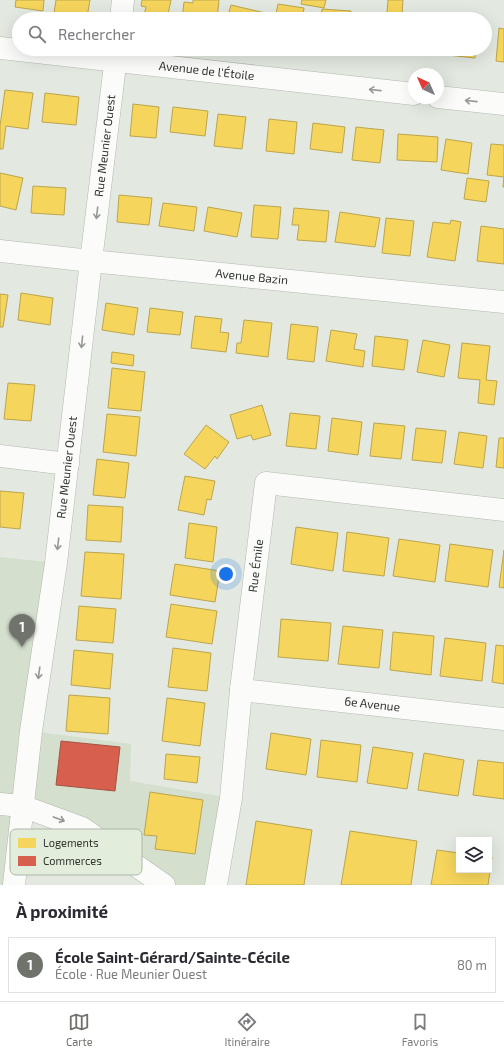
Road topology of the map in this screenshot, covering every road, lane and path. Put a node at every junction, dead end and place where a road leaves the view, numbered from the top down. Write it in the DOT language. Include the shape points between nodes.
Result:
graph roads {
  1 [pos="123,0"];
  2 [pos="122,12"];
  3 [pos="0,48"];
  4 [pos="12,49"];
  5 [pos="116,56"];
  6 [pos="124,56"];
  7 [pos="408,93"];
  8 [pos="444,98"];
  9 [pos="504,104"];
  10 [pos="0,251"];
  11 [pos="91,261"];
  12 [pos="504,302"];
  13 [pos="0,456"];
  14 [pos="68,464"];
  15 [pos="504,510"];
  16 [pos="241,690"];
  17 [pos="504,719"];
  18 [pos="0,804"];
  19 [pos="22,806"];
  20 [pos="20,829"];
  21 [pos="83,829"];
  22 [pos="142,870"];
  23 [pos="15,875"];
  24 [pos="14,885"];
  25 [pos="164,885"];
  26 [pos="216,885"];
  1 -- 2 [label="street"];
  3 -- 4 [label="street, Avenue de l'Étoile"];
  5 -- 11 [label="street, Rue Meunier Ouest, one-way"];
  7 -- 6 [label="street, Avenue de l'Étoile, one-way"];
  9 -- 8 [label="street, one-way"];
  10 -- 11 [label="street, Avenue Bazin"];
  11 -- 12 [label="street, Avenue Bazin"];
  11 -- 14 [label="street, Rue Meunier Ouest, one-way"];
  13 -- 14 [label="street"];
  14 -- 19 [label="street, Rue Meunier Ouest, one-way"];
  15 -- 16 [label="street, Rue Émile" via="266,483"];
  16 -- 17 [label="street, 6e Avenue"];
  16 -- 26 [label="street, Rue Émile" via="231,798"];
  18 -- 19 [label="street"];
  19 -- 20 [label="street, Rue Meunier Ouest"];
  19 -- 21 [label="street, one-way"];
  22 -- 25 [label="street, one-way"];
  23 -- 24 [label="street, Rue Meunier Ouest"];
}
